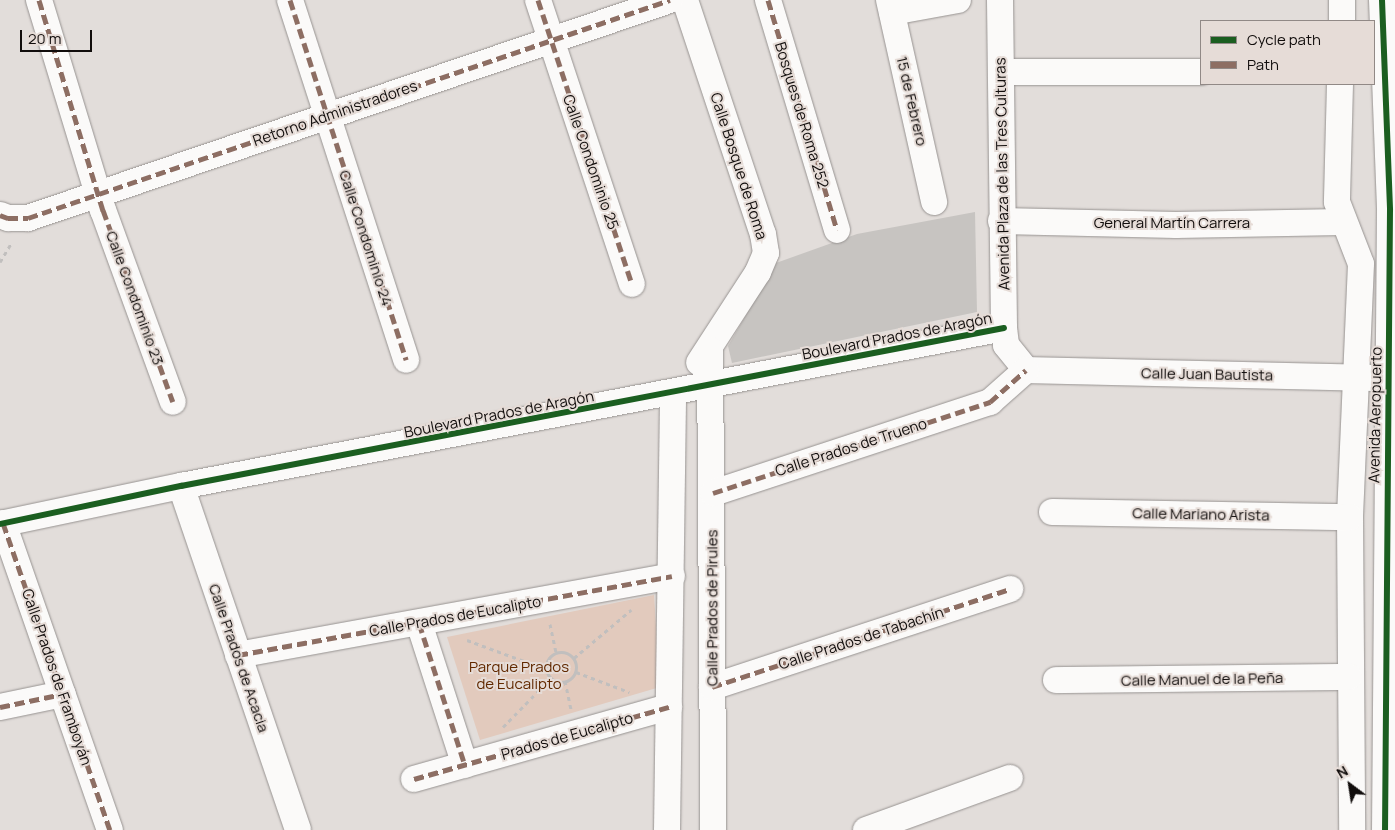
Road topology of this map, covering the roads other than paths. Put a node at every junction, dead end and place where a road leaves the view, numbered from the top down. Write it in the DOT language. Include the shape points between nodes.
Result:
graph roads {
  1 [pos="39,0"];
  2 [pos="290,0"];
  3 [pos="538,0"];
  4 [pos="670,0"];
  5 [pos="685,0"];
  6 [pos="768,0"];
  7 [pos="958,0"];
  8 [pos="1000,0"];
  9 [pos="1342,0"];
  10 [pos="1382,0"];
  11 [pos="890,6"];
  12 [pos="1342,20"];
  13 [pos="552,40"];
  14 [pos="1001,72"];
  15 [pos="1200,72"];
  16 [pos="1340,85"];
  17 [pos="326,116"];
  18 [pos="1392,137"];
  19 [pos="98,194"];
  20 [pos="934,202"];
  21 [pos="0,215"];
  22 [pos="1001,221"];
  23 [pos="1342,222"];
  24 [pos="837,230"];
  25 [pos="1392,283"];
  26 [pos="632,284"];
  27 [pos="1004,328"];
  28 [pos="710,350"];
  29 [pos="406,360"];
  30 [pos="1026,370"];
  31 [pos="1356,378"];
  32 [pos="1388,378"];
  33 [pos="710,387"];
  34 [pos="673,394"];
  35 [pos="173,402"];
  36 [pos="1391,426"];
  37 [pos="181,486"];
  38 [pos="712,493"];
  39 [pos="1052,512"];
  40 [pos="1350,517"];
  41 [pos="2,524"];
  42 [pos="1391,568"];
  43 [pos="672,576"];
  44 [pos="1010,589"];
  45 [pos="419,623"];
  46 [pos="238,655"];
  47 [pos="1349,677"];
  48 [pos="1056,680"];
  49 [pos="712,686"];
  50 [pos="63,694"];
  51 [pos="0,707"];
  52 [pos="669,708"];
  53 [pos="1390,714"];
  54 [pos="465,765"];
  55 [pos="414,778"];
  56 [pos="1010,778"];
  57 [pos="110,830"];
  58 [pos="298,830"];
  59 [pos="667,830"];
  60 [pos="713,830"];
  61 [pos="866,830"];
  62 [pos="1352,830"];
  63 [pos="1385,830"];
  1 -- 19 [label="street, Calle Condominio 23"];
  2 -- 17 [label="street, Calle Condominio 24"];
  3 -- 13 [label="street, Calle Condominio 25"];
  4 -- 13 [label="street, Retorno Administradores"];
  5 -- 28 [label="street, Calle Bosque de Roma" via="763,234 766,253 758,272"];
  6 -- 24 [label="street, Bosques de Roma 252"];
  7 -- 11 [label="street"];
  8 -- 14 [label="street, Avenida Plaza de las Tres Culturas"];
  9 -- 12 [label="street"];
  10 -- 18 [label="street, Avenida Aeropuerto"];
  11 -- 20 [label="street, 15 de Febrero"];
  13 -- 17 [label="street, Retorno Administradores"];
  13 -- 26 [label="street, Calle Condominio 25"];
  14 -- 15 [label="street"];
  14 -- 22 [label="street, Avenida Plaza de las Tres Culturas"];
  16 -- 23 [label="street, Avenida Aeropuerto" via="1337,202"];
  17 -- 19 [label="street, Retorno Administradores"];
  17 -- 29 [label="street, Calle Condominio 24"];
  18 -- 25 [label="street, Avenida Aeropuerto"];
  19 -- 21 [label="street, Retorno Administradores" via="28,218"];
  19 -- 35 [label="street, Calle Condominio 23"];
  22 -- 23 [label="street, General Martín Carrera" via="1176,225"];
  22 -- 27 [label="street, Avenida Plaza de las Tres Culturas"];
  23 -- 31 [label="street, Avenida Aeropuerto" via="1354,241 1361,264"];
  25 -- 32 [label="street, Avenida Aeropuerto"];
  27 -- 30 [label="street, Avenida Plaza de las Tres Culturas" via="1006,345"];
  27 -- 33 [label="street, Boulevard Prados de Aragón"];
  28 -- 33 [label="street"];
  28 -- 34 [label="street, Calle Bosque de Roma"];
  30 -- 31 [label="street, Calle Juan Bautista"];
  30 -- 38 [label="street, Calle Prados de Trueno" via="990,402"];
  31 -- 32 [label="street, Calle Juan Bautista"];
  31 -- 40 [label="street, Avenida Aeropuerto"];
  32 -- 36 [label="street, Avenida Aeropuerto"];
  33 -- 34 [label="street, Boulevard Prados de Aragón"];
  33 -- 38 [label="street, Calle Prados de Pirules"];
  34 -- 37 [label="street, Boulevard Prados de Aragón"];
  34 -- 43 [label="street"];
  36 -- 42 [label="street, Avenida Aeropuerto"];
  37 -- 41 [label="street, Boulevard Prados de Aragón"];
  37 -- 46 [label="street, Calle Prados de Acacia"];
  38 -- 49 [label="street, Calle Prados de Pirules"];
  39 -- 40 [label="street, Calle Mariano Arista"];
  40 -- 47 [label="street, Avenida Aeropuerto"];
  41 -- 50 [label="street, Calle Prados de Framboyán"];
  42 -- 53 [label="street, Avenida Aeropuerto"];
  43 -- 45 [label="street, Calle Prados de Eucalipto"];
  43 -- 52 [label="street"];
  44 -- 49 [label="street, Calle Prados de Tabachín"];
  45 -- 46 [label="street, Calle Prados de Eucalipto"];
  45 -- 54 [label="street"];
  46 -- 58 [label="street, Calle Prados de Acacia"];
  47 -- 48 [label="street, Calle Manuel de la Peña"];
  47 -- 62 [label="street, Avenida Aeropuerto"];
  49 -- 60 [label="street, Calle Prados de Pirules"];
  50 -- 51 [label="street"];
  50 -- 57 [label="street, Calle Prados de Framboyán"];
  52 -- 54 [label="street, Prados de Eucalipto"];
  52 -- 59 [label="street"];
  53 -- 63 [label="street, Avenida Aeropuerto"];
  54 -- 55 [label="street, Prados de Eucalipto"];
  56 -- 61 [label="street"];
}
